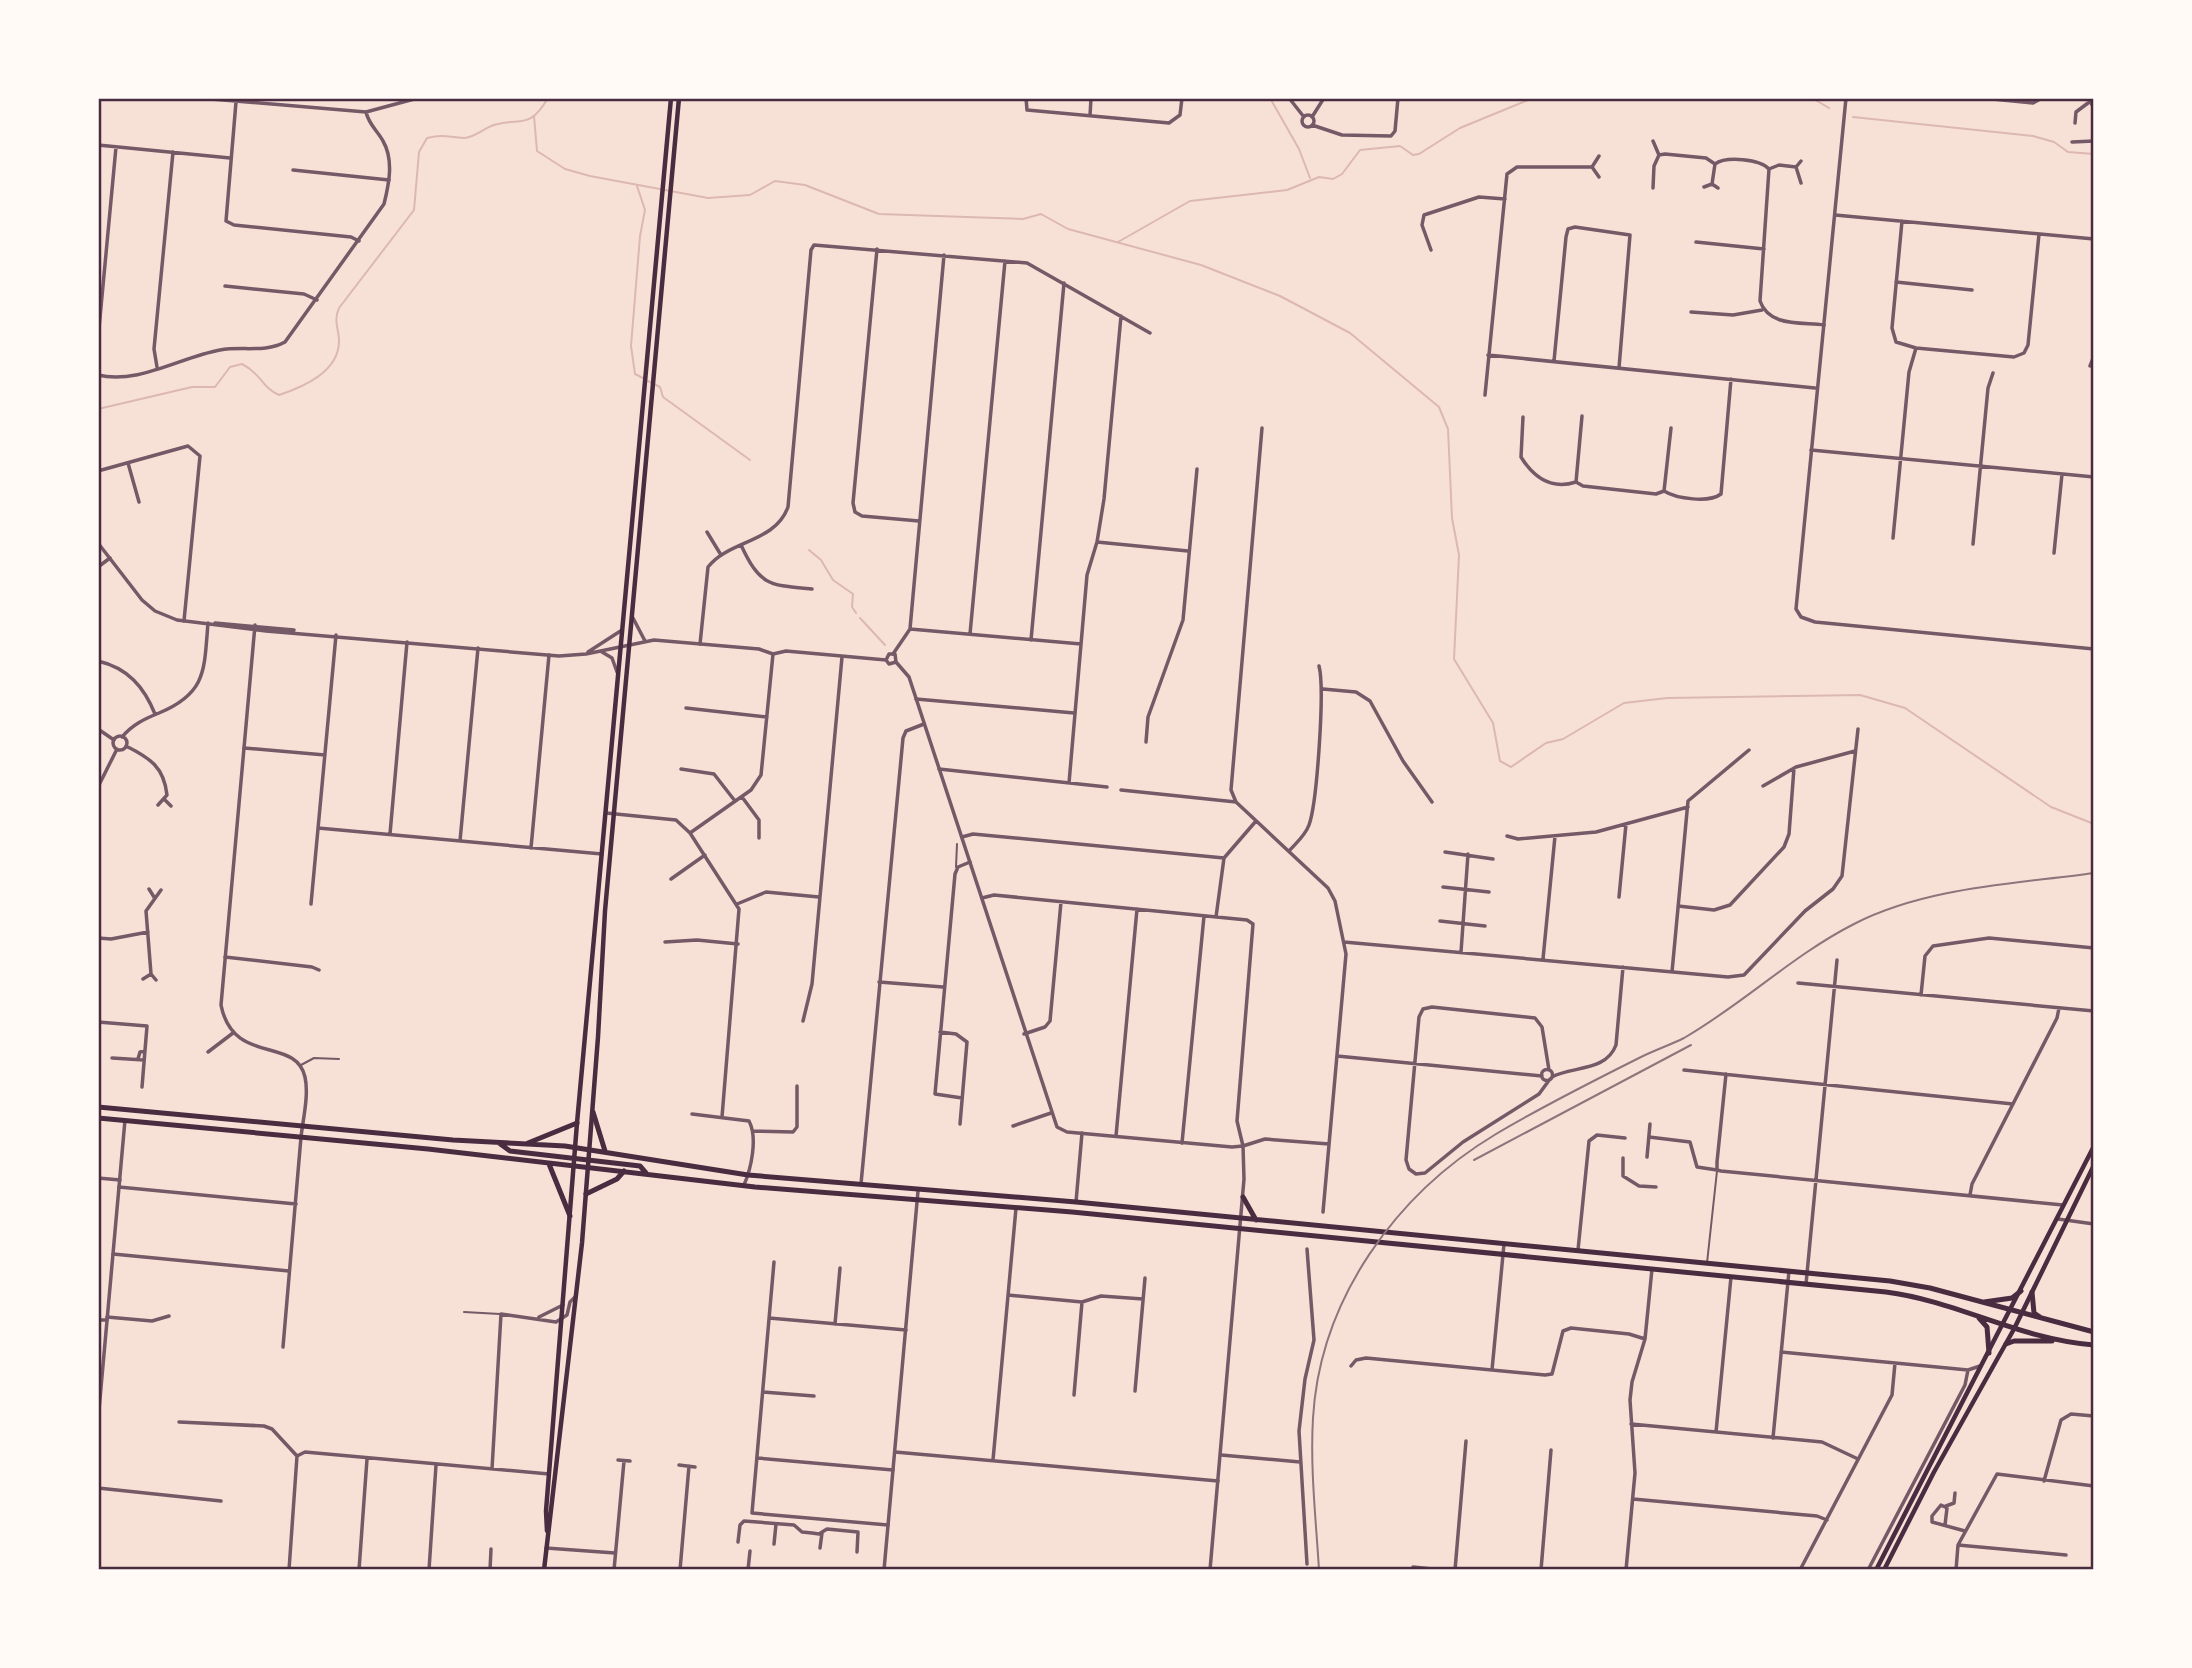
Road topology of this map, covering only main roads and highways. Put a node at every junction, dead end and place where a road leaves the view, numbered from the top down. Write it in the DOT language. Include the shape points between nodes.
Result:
graph roads {
  1 [pos="671,98"];
  2 [pos="679,98"];
  3 [pos="98,1107"];
  4 [pos="593,1112"];
  5 [pos="98,1118"];
  6 [pos="578,1123"];
  7 [pos="499,1143"];
  8 [pos="526,1144"];
  9 [pos="2094,1146"];
  10 [pos="576,1147"];
  11 [pos="589,1149"];
  12 [pos="606,1151"];
  13 [pos="575,1157"];
  14 [pos="589,1158"];
  15 [pos="549,1164"];
  16 [pos="2094,1165"];
  17 [pos="574,1168"];
  18 [pos="588,1169"];
  19 [pos="624,1171"];
  20 [pos="646,1173"];
  21 [pos="586,1194"];
  22 [pos="1243,1197"];
  23 [pos="1046,1199"];
  24 [pos="1045,1210"];
  25 [pos="570,1216"];
  26 [pos="1256,1220"];
  27 [pos="2021,1291"];
  28 [pos="2032,1292"];
  29 [pos="1981,1303"];
  30 [pos="2011,1311"];
  31 [pos="2022,1314"];
  32 [pos="1978,1317"];
  33 [pos="2045,1321"];
  34 [pos="2003,1326"];
  35 [pos="2014,1329"];
  36 [pos="2094,1332"];
  37 [pos="2059,1341"];
  38 [pos="2006,1344"];
  39 [pos="2094,1345"];
  40 [pos="1989,1353"];
  41 [pos="548,1535"];
  42 [pos="544,1570"];
  43 [pos="1876,1570"];
  44 [pos="1887,1570"];
  1 -- 6 [label="main road"];
  2 -- 4 [label="main road" via="614,814"];
  3 -- 7 [label="main road"];
  4 -- 11 [label="main road"];
  4 -- 12 [label="main road"];
  5 -- 15 [label="main road"];
  6 -- 8 [label="main road"];
  6 -- 10 [label="main road"];
  7 -- 8 [label="main road"];
  7 -- 13 [label="main road" via="510,1151"];
  8 -- 10 [label="main road"];
  9 -- 27 [label="main road"];
  10 -- 11 [label="main road"];
  10 -- 13 [label="main road"];
  11 -- 12 [label="main road"];
  11 -- 14 [label="main road"];
  12 -- 23 [label="main road" via="748,1175"];
  13 -- 14 [label="main road"];
  13 -- 17 [label="main road"];
  14 -- 18 [label="main road"];
  14 -- 20 [label="main road" via="640,1166"];
  15 -- 17 [label="main road"];
  15 -- 25 [label="main road"];
  16 -- 28 [label="main road"];
  17 -- 18 [label="main road"];
  17 -- 25 [label="main road"];
  18 -- 19 [label="main road"];
  18 -- 21 [label="main road"];
  19 -- 20 [label="main road"];
  19 -- 21 [label="main road"];
  20 -- 24 [label="main road" via="918,1202"];
  21 -- 41 [label="main road"];
  22 -- 26 [label="main road"];
  23 -- 24 [label="main road"];
  23 -- 26 [label="main road"];
  24 -- 32 [label="main road" via="1906,1295"];
  25 -- 41 [label="main road"];
  26 -- 29 [label="main road" via="1909,1284"];
  27 -- 29 [label="main road" via="2012,1298"];
  27 -- 30 [label="main road"];
  28 -- 31 [label="main road"];
  28 -- 33 [label="main road" via="2034,1313"];
  29 -- 30 [label="main road"];
  30 -- 31 [label="main road"];
  30 -- 34 [label="main road"];
  31 -- 33 [label="main road"];
  31 -- 35 [label="main road"];
  32 -- 34 [label="main road"];
  32 -- 40 [label="main road" via="1987,1327"];
  33 -- 36 [label="main road"];
  34 -- 35 [label="main road"];
  34 -- 40 [label="main road"];
  35 -- 37 [label="main road"];
  35 -- 38 [label="main road"];
  37 -- 38 [label="main road"];
  37 -- 39 [label="main road"];
  38 -- 44 [label="main road"];
  40 -- 43 [label="main road"];
  41 -- 42 [label="main road"];
}
